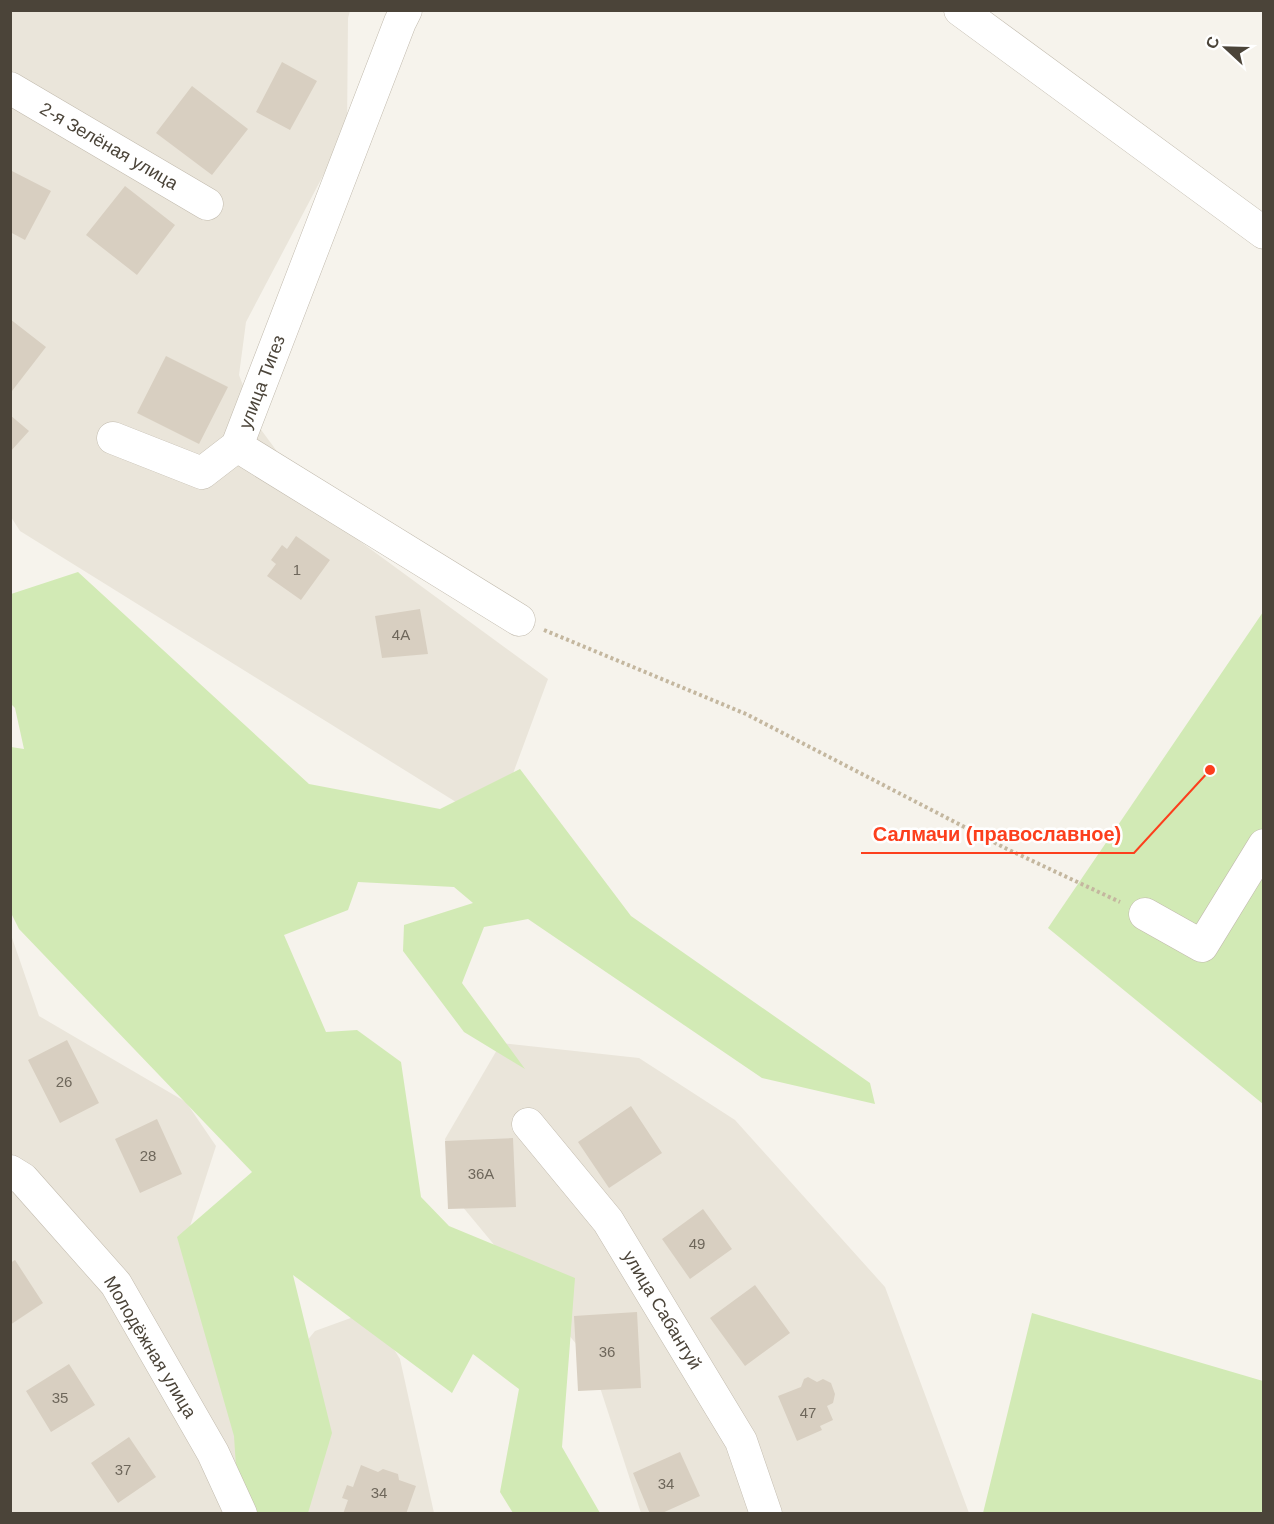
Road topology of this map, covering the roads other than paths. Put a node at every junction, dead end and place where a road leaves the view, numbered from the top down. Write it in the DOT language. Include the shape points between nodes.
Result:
graph roads {
  1 [pos="406,10"];
  2 [pos="966,12"];
  3 [pos="10,88"];
  4 [pos="207,204"];
  5 [pos="1263,233"];
  6 [pos="113,438"];
  7 [pos="237,446"];
  8 [pos="519,620"];
  9 [pos="1263,845"];
  10 [pos="1145,914"];
  11 [pos="528,1124"];
  12 [pos="10,1172"];
  13 [pos="241,1514"];
  14 [pos="766,1514"];
  1 -- 7 [label="street, улица Тигез"];
  2 -- 5 [label="street"];
  3 -- 4 [label="street, 2-я Зелёная улица"];
  6 -- 7 [label="street" via="202,473"];
  7 -- 8 [label="street, улица Тигез"];
  9 -- 10 [label="street" via="1202,946"];
  11 -- 14 [label="street, улица Сабантуй" via="614,1230 741,1440"];
  12 -- 13 [label="street, Молодёжная улица" via="23,1179 116,1284 213,1453"];
}
